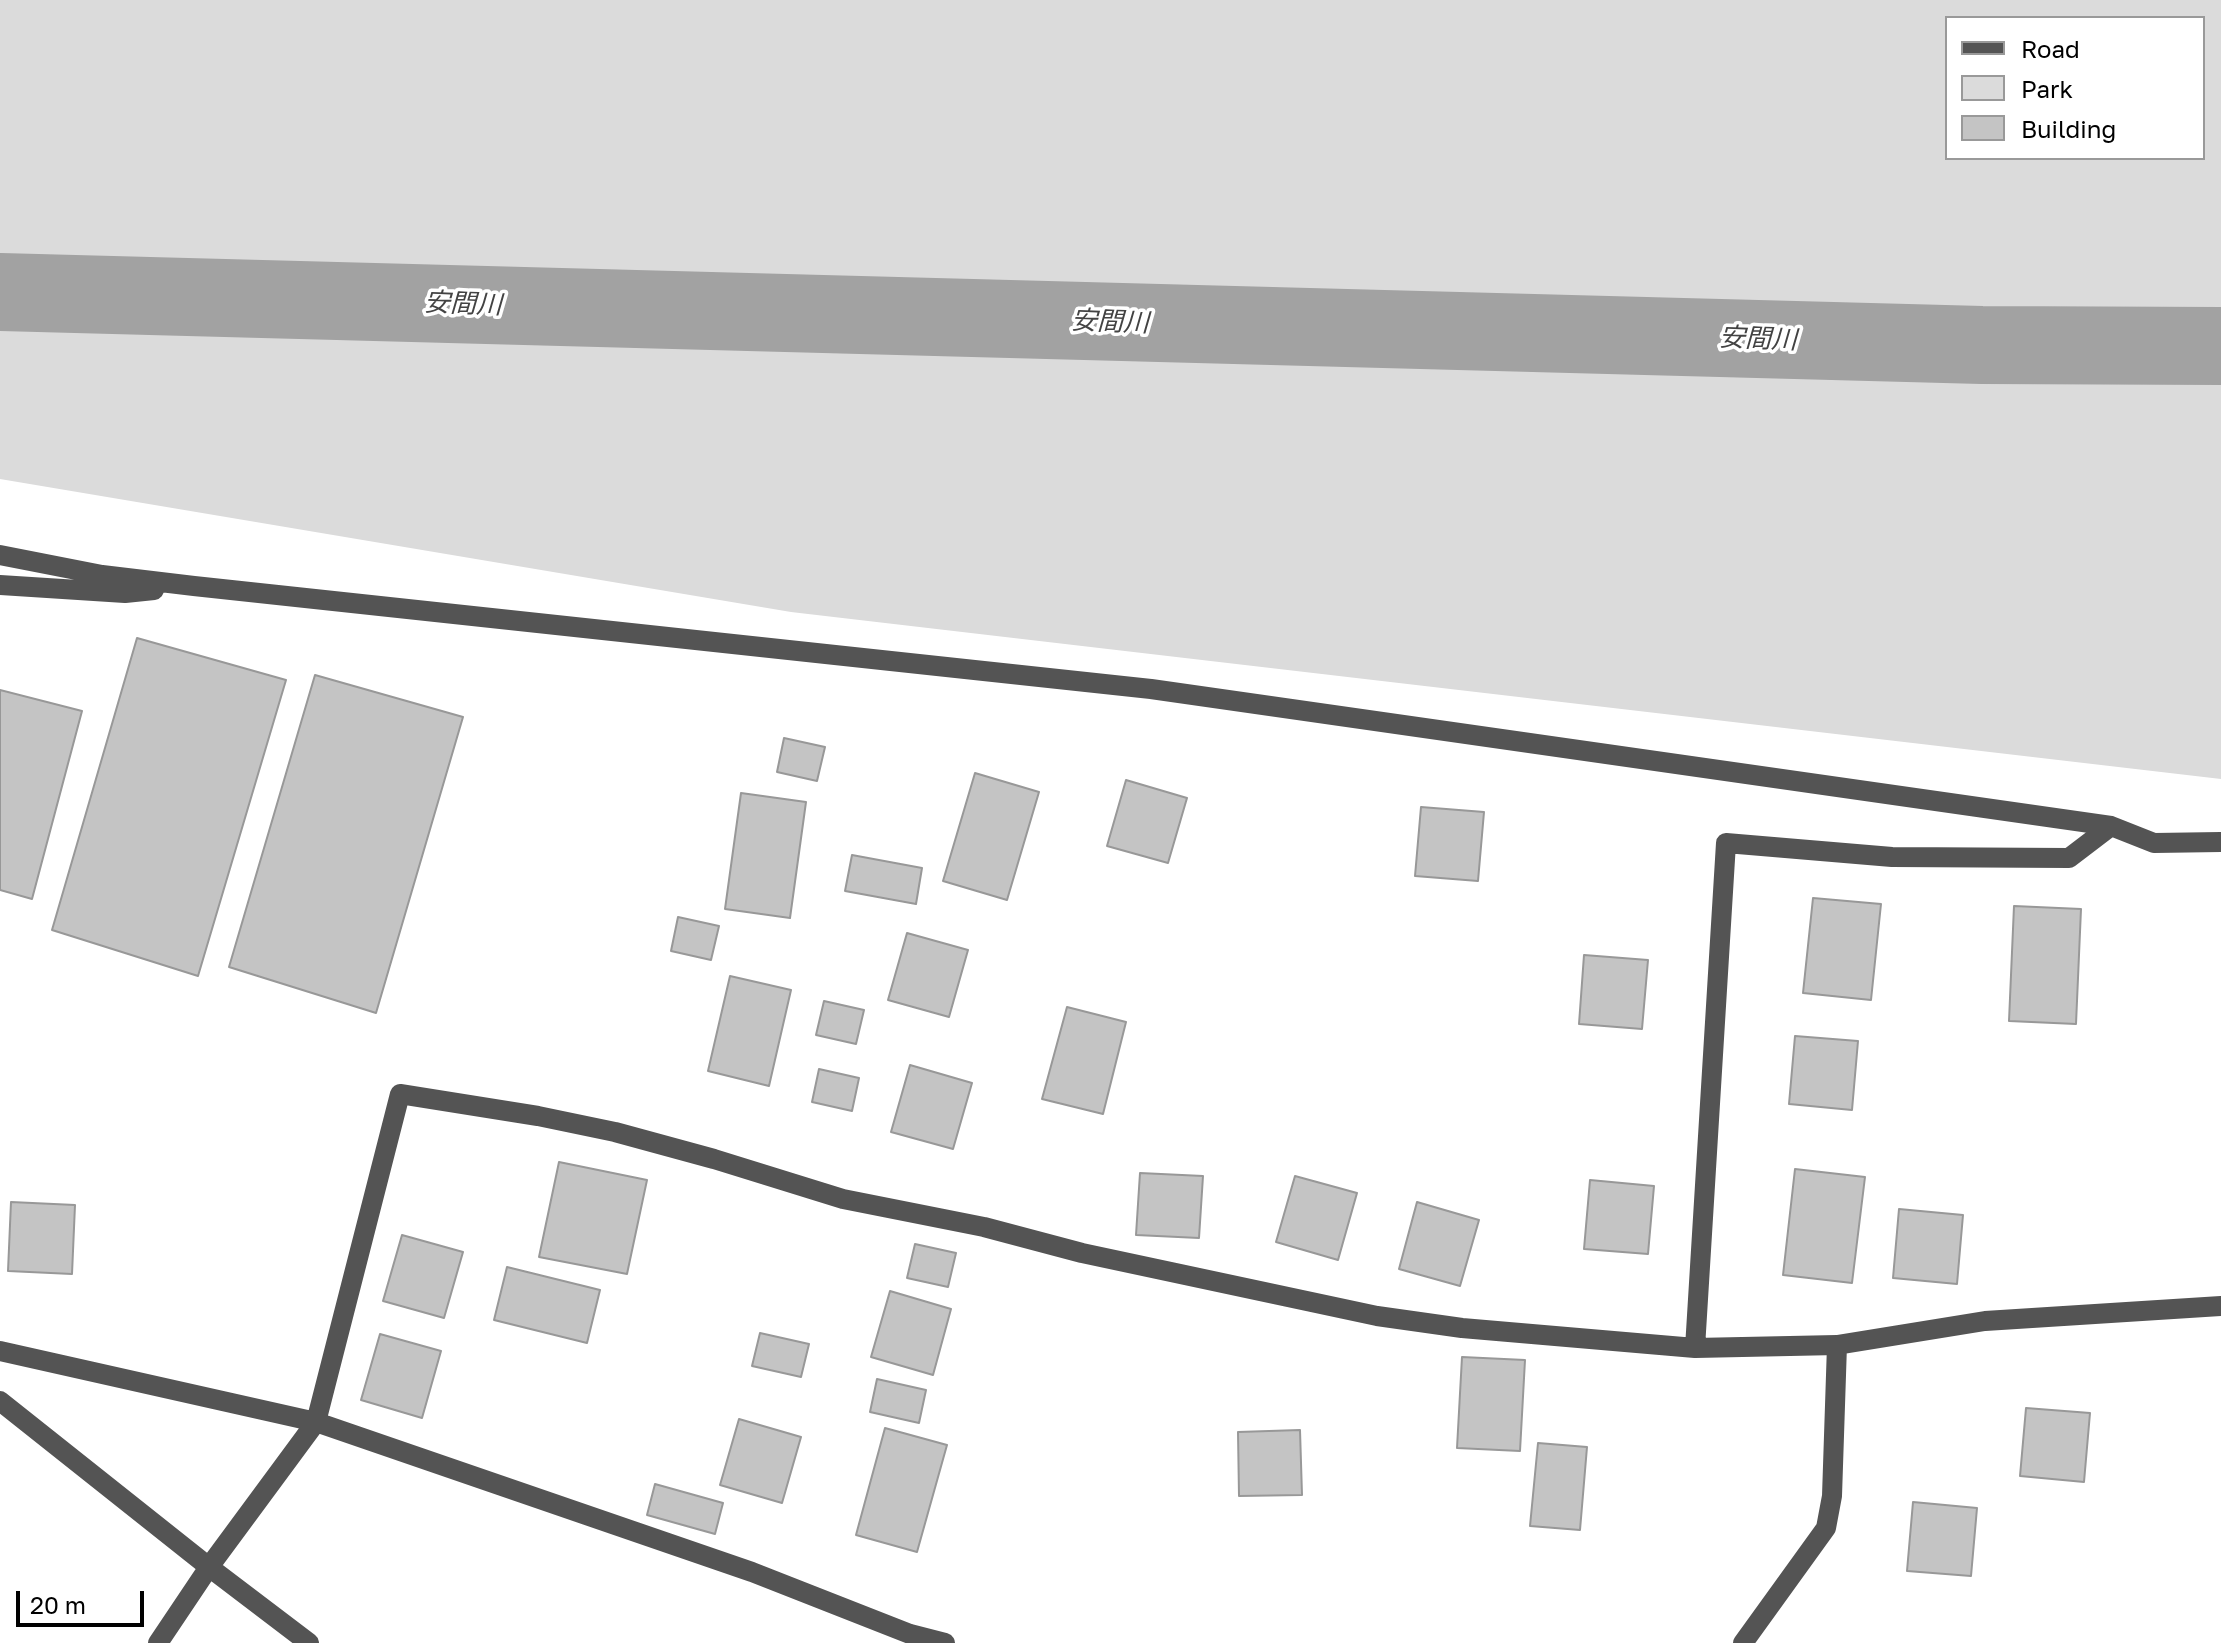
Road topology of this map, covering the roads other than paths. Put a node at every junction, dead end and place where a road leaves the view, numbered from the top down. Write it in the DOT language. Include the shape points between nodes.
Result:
graph roads {
  1 [pos="0,555"];
  2 [pos="0,585"];
  3 [pos="194,586"];
  4 [pos="2111,826"];
  5 [pos="2221,842"];
  6 [pos="2221,1306"];
  7 [pos="1837,1345"];
  8 [pos="1695,1348"];
  9 [pos="0,1351"];
  10 [pos="0,1401"];
  11 [pos="316,1422"];
  12 [pos="209,1567"];
  13 [pos="158,1643"];
  14 [pos="309,1643"];
  15 [pos="945,1643"];
  16 [pos="1743,1643"];
  1 -- 3 [label="street"];
  2 -- 3 [label="street" via="125,593"];
  3 -- 4 [label="street" via="1151,689"];
  4 -- 5 [label="street" via="2154,843"];
  4 -- 8 [label="street" via="2069,858 1892,857 1726,843"];
  6 -- 7 [label="street" via="1985,1321"];
  7 -- 8 [label="street"];
  7 -- 16 [label="street" via="1832,1496 1826,1528"];
  8 -- 11 [label="street" via="1377,1316 843,1199 615,1132 400,1094"];
  9 -- 11 [label="street"];
  10 -- 12 [label="street"];
  11 -- 12 [label="street"];
  11 -- 15 [label="street"];
  12 -- 13 [label="street"];
  12 -- 14 [label="street"];
}
